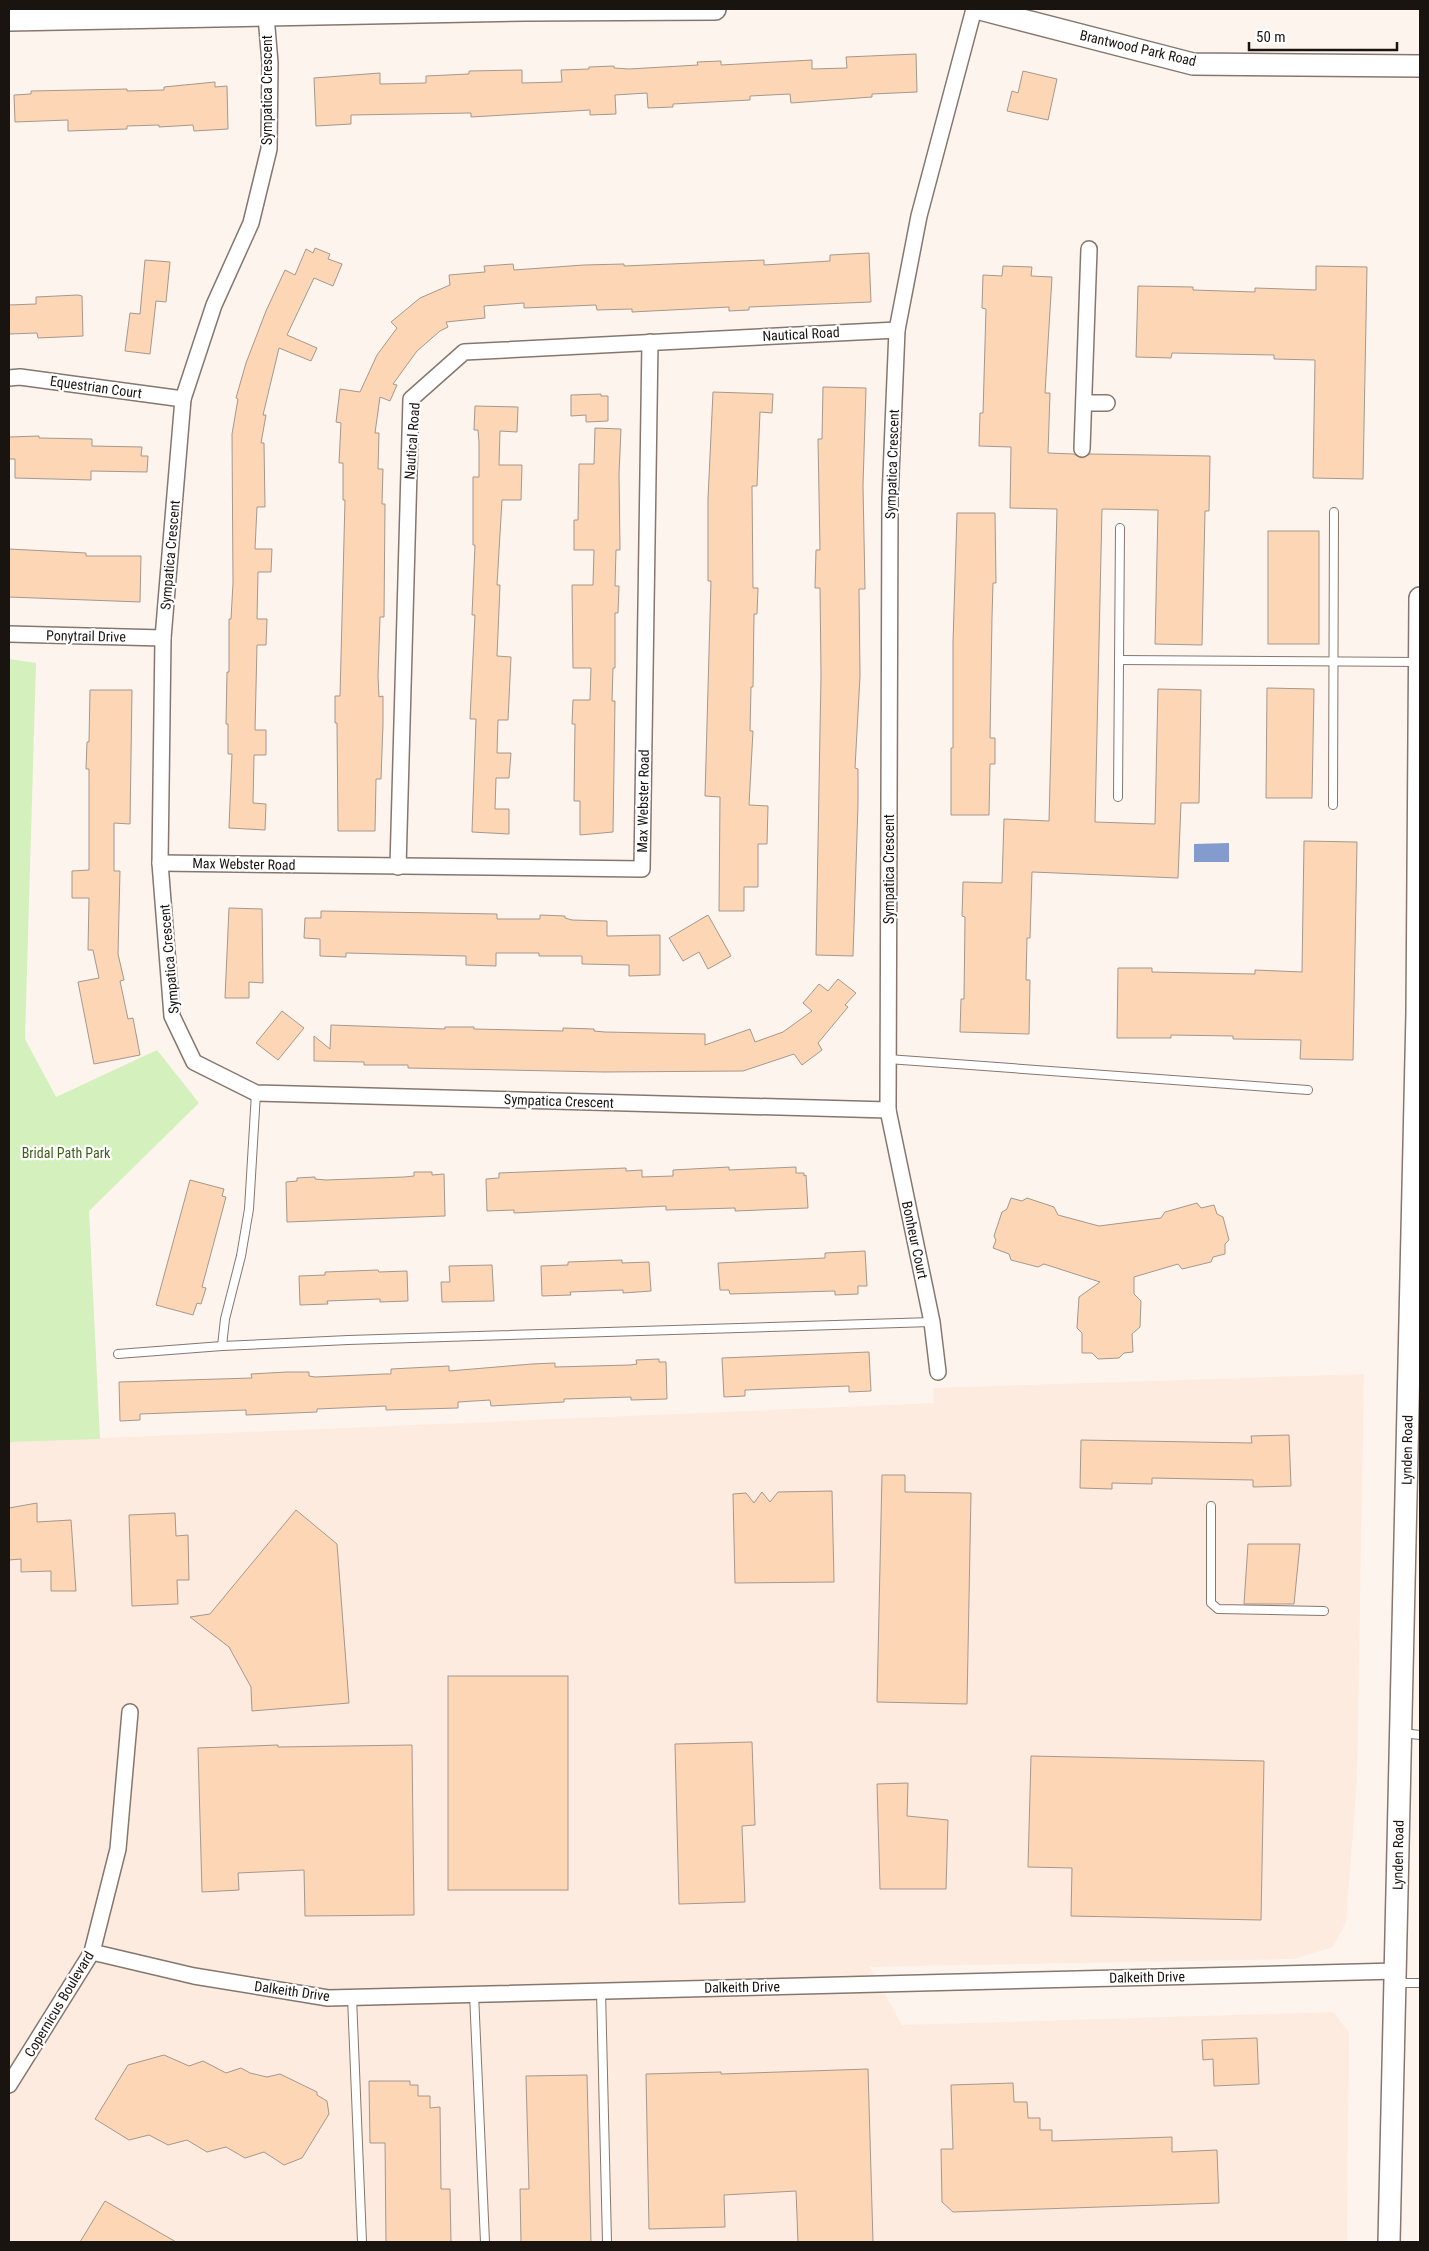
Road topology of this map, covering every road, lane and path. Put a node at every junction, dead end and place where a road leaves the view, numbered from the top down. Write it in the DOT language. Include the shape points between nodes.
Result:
graph roads {
  1 [pos="525,9"];
  2 [pos="715,9"];
  3 [pos="974,9"];
  4 [pos="980,9"];
  5 [pos="266,16"];
  6 [pos="9,20"];
  7 [pos="1420,66"];
  8 [pos="1089,249"];
  9 [pos="897,330"];
  10 [pos="650,342"];
  11 [pos="9,378"];
  12 [pos="183,399"];
  13 [pos="1084,403"];
  14 [pos="1107,403"];
  15 [pos="1082,449"];
  16 [pos="1334,512"];
  17 [pos="1120,528"];
  18 [pos="1420,598"];
  19 [pos="9,634"];
  20 [pos="163,638"];
  21 [pos="1119,660"];
  22 [pos="1334,662"];
  23 [pos="1420,662"];
  24 [pos="1118,797"];
  25 [pos="1332,806"];
  26 [pos="160,863"];
  27 [pos="398,867"];
  28 [pos="1419,1013"];
  29 [pos="888,1059"];
  30 [pos="1308,1090"];
  31 [pos="256,1093"];
  32 [pos="888,1110"];
  33 [pos="932,1322"];
  34 [pos="222,1346"];
  35 [pos="118,1354"];
  36 [pos="938,1372"];
  37 [pos="1211,1506"];
  38 [pos="1324,1611"];
  39 [pos="130,1712"];
  40 [pos="1410,1734"];
  41 [pos="92,1952"];
  42 [pos="1396,1977"];
  43 [pos="1420,1982"];
  44 [pos="601,1991"];
  45 [pos="474,1994"];
  46 [pos="352,1997"];
  47 [pos="9,2085"];
  48 [pos="362,2242"];
  49 [pos="485,2242"];
  50 [pos="607,2242"];
  51 [pos="1389,2242"];
  1 -- 2 [label="main road"];
  1 -- 5 [label="main road"];
  3 -- 9 [label="street, Sympatica Crescent" via="919,216"];
  4 -- 7 [label="main road, Brantwood Park Road" via="1193,64"];
  5 -- 6 [label="main road"];
  5 -- 12 [label="street, Sympatica Crescent" via="270,63 269,148 251,223 214,305"];
  8 -- 13 [label="street"];
  9 -- 10 [label="street, Nautical Road"];
  9 -- 29 [label="street, Sympatica Crescent" via="890,499"];
  10 -- 27 [label="street, Nautical Road" via="464,352 412,399"];
  10 -- 27 [label="street, Max Webster Road" via="642,869"];
  11 -- 12 [label="street, Equestrian Court"];
  12 -- 20 [label="street, Sympatica Crescent"];
  13 -- 14 [label="street"];
  13 -- 15 [label="street"];
  16 -- 22 [label="lane"];
  17 -- 21 [label="lane"];
  18 -- 23 [label="main road, Lynden Road"];
  19 -- 20 [label="street, Ponytrail Drive"];
  20 -- 26 [label="street, Sympatica Crescent"];
  21 -- 22 [label="lane"];
  21 -- 24 [label="lane"];
  22 -- 23 [label="lane"];
  22 -- 25 [label="lane"];
  23 -- 28 [label="main road, Lynden Road"];
  26 -- 27 [label="street, Max Webster Road"];
  26 -- 31 [label="street, Sympatica Crescent" via="172,1016 194,1062"];
  28 -- 40 [label="main road, Lynden Road"];
  29 -- 30 [label="lane"];
  29 -- 32 [label="street, Sympatica Crescent"];
  31 -- 32 [label="street, Sympatica Crescent"];
  31 -- 34 [label="lane" via="249,1209"];
  32 -- 33 [label="street, Bonheur Court"];
  33 -- 34 [label="lane"];
  33 -- 36 [label="street, Bonheur Court"];
  34 -- 35 [label="lane"];
  37 -- 38 [label="lane" via="1211,1603 1218,1609"];
  39 -- 41 [label="street, Copernicus Boulevard" via="118,1849"];
  40 -- 42 [label="main road, Lynden Road"];
  41 -- 46 [label="street, Dalkeith Drive" via="194,1976 328,1998"];
  41 -- 47 [label="street, Copernicus Boulevard"];
  42 -- 43 [label="lane"];
  42 -- 44 [label="street, Dalkeith Drive"];
  42 -- 51 [label="main road, Lynden Road"];
  44 -- 45 [label="street, Dalkeith Drive"];
  44 -- 50 [label="lane"];
  45 -- 46 [label="street, Dalkeith Drive"];
  45 -- 49 [label="lane"];
  46 -- 48 [label="lane"];
}
